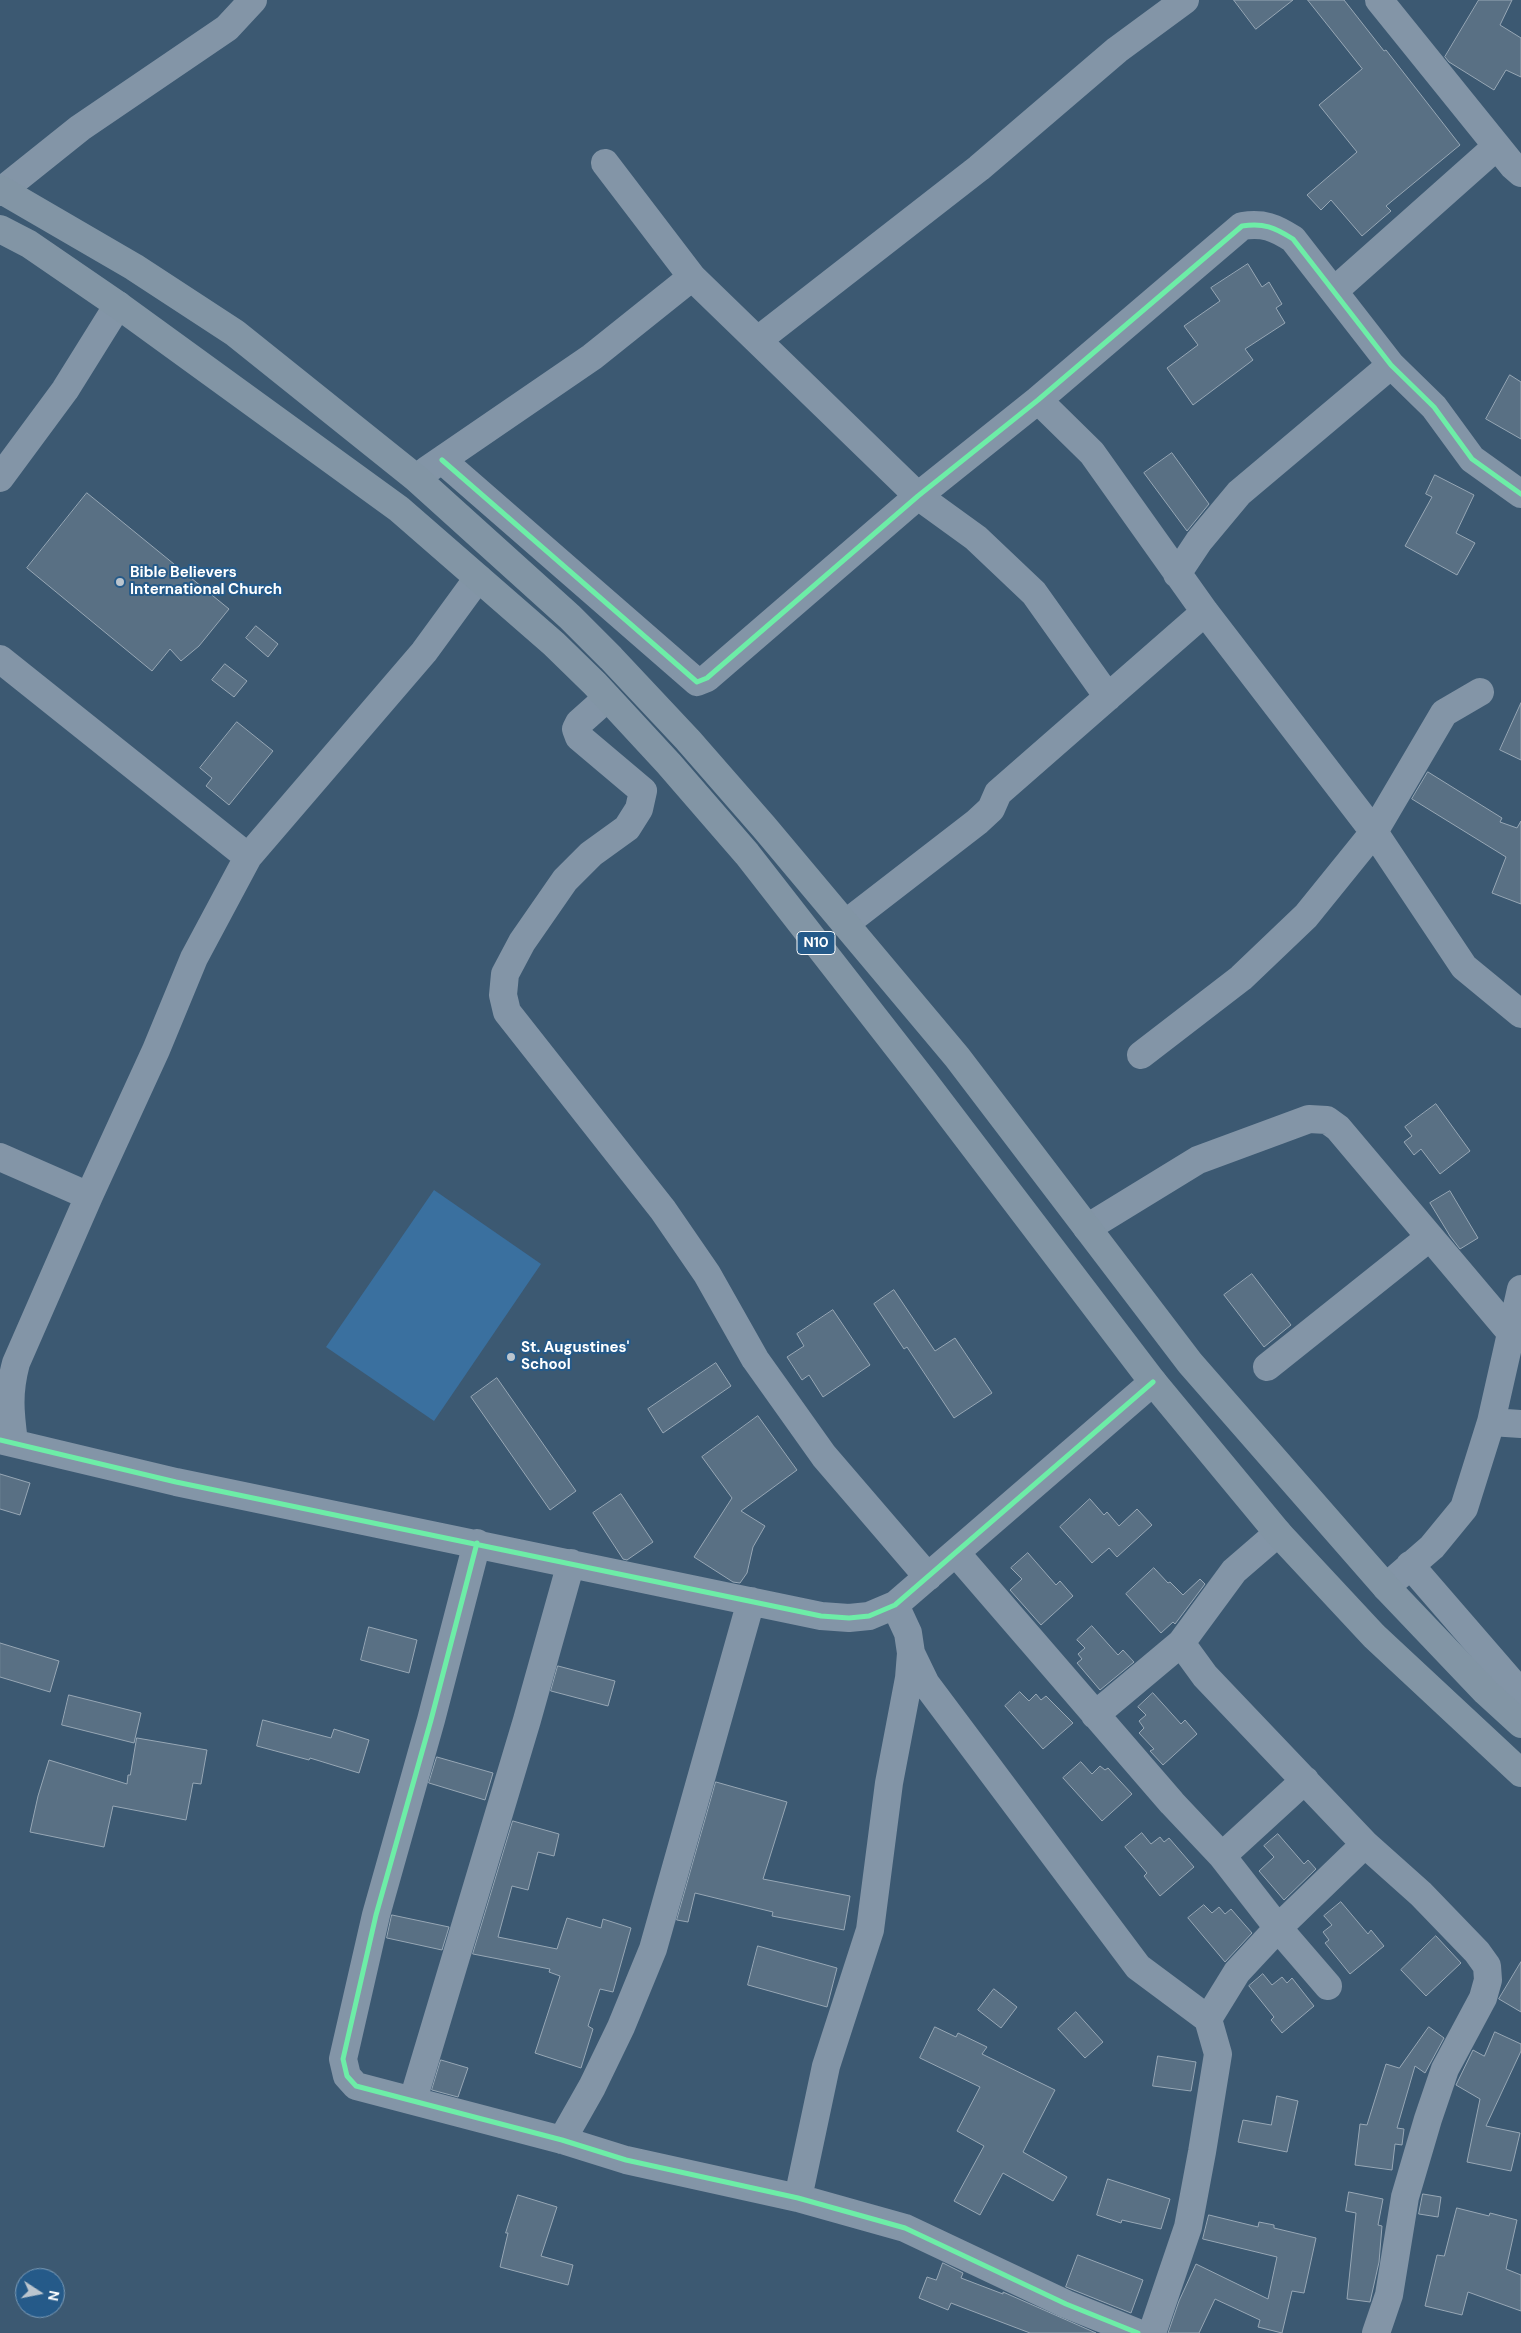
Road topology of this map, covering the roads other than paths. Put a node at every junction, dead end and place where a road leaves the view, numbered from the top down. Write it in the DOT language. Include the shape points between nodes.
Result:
graph roads {
  1 [pos="253,0"];
  2 [pos="1185,0"];
  3 [pos="1379,0"];
  4 [pos="1497,146"];
  5 [pos="605,163"];
  6 [pos="1521,173"];
  7 [pos="1,191"];
  8 [pos="0,229"];
  9 [pos="692,276"];
  10 [pos="1334,291"];
  11 [pos="118,305"];
  12 [pos="758,340"];
  13 [pos="1391,365"];
  14 [pos="1038,400"];
  15 [pos="442,460"];
  16 [pos="0,478"];
  17 [pos="416,478"];
  18 [pos="1521,494"];
  19 [pos="918,496"];
  20 [pos="1178,574"];
  21 [pos="478,578"];
  22 [pos="1205,612"];
  23 [pos="0,660"];
  24 [pos="1480,692"];
  25 [pos="1108,697"];
  26 [pos="608,698"];
  27 [pos="1374,832"];
  28 [pos="248,857"];
  29 [pos="845,924"];
  30 [pos="1521,1014"];
  31 [pos="1141,1055"];
  32 [pos="0,1157"];
  33 [pos="89,1196"];
  34 [pos="1087,1228"];
  35 [pos="1430,1237"];
  36 [pos="1521,1289"];
  37 [pos="1511,1333"];
  38 [pos="1267,1367"];
  39 [pos="1153,1382"];
  40 [pos="1491,1422"];
  41 [pos="1521,1424"];
  42 [pos="7,1441"];
  43 [pos="1278,1533"];
  44 [pos="477,1543"];
  45 [pos="956,1553"];
  46 [pos="571,1563"];
  47 [pos="1410,1565"];
  48 [pos="928,1577"];
  49 [pos="1386,1587"];
  50 [pos="751,1601"];
  51 [pos="895,1604"];
  52 [pos="1181,1643"];
  53 [pos="911,1653"];
  54 [pos="1486,1692"];
  55 [pos="1521,1693"];
  56 [pos="1095,1715"];
  57 [pos="1459,1716"];
  58 [pos="1521,1724"];
  59 [pos="1521,1773"];
  60 [pos="1305,1780"];
  61 [pos="1365,1844"];
  62 [pos="1222,1856"];
  63 [pos="1278,1928"];
  64 [pos="1328,1986"];
  65 [pos="1208,2019"];
  66 [pos="413,2100"];
  67 [pos="562,2140"];
  68 [pos="798,2198"];
  69 [pos="1138,2333"];
  70 [pos="1152,2333"];
  71 [pos="1376,2333"];
  1 -- 7 [label="street" via="227,28 80,128"];
  2 -- 12 [label="street" via="1117,50 979,168"];
  3 -- 4 [label="street"];
  4 -- 6 [label="street"];
  4 -- 10 [label="street"];
  5 -- 9 [label="street"];
  7 -- 17 [label="main road, N10" via="134,267 235,334"];
  8 -- 11 [label="main road, N10" via="29,244"];
  9 -- 12 [label="street"];
  9 -- 15 [label="street" via="592,357"];
  10 -- 13 [label="street"];
  10 -- 14 [label="street" via="1293,239 1274,228 1258,224 1242,226"];
  11 -- 16 [label="street" via="65,390"];
  11 -- 21 [label="main road, N10" via="399,509"];
  12 -- 19 [label="street"];
  13 -- 18 [label="street" via="1434,408 1472,458"];
  13 -- 20 [label="street" via="1239,493 1199,540"];
  14 -- 19 [label="street"];
  14 -- 20 [label="street" via="1092,453"];
  15 -- 17 [label="street"];
  15 -- 19 [label="street" via="697,682 707,678"];
  17 -- 29 [label="main road, N10" via="611,658 694,748"];
  19 -- 25 [label="street" via="976,538 1034,593"];
  20 -- 22 [label="street"];
  21 -- 26 [label="main road, N10" via="554,644"];
  21 -- 28 [label="street" via="424,652"];
  22 -- 25 [label="street"];
  22 -- 27 [label="street"];
  23 -- 28 [label="street"];
  24 -- 27 [label="street" via="1444,713"];
  25 -- 29 [label="street" via="998,793 991,809 977,822"];
  26 -- 39 [label="main road, N10" via="747,854"];
  26 -- 48 [label="street" via="579,723 576,730 644,791 639,809 626,828 591,854 565,880 522,942 505,974 503,995 508,1012 663,1210 707,1274 755,1359 824,1456"];
  27 -- 30 [label="street" via="1464,967"];
  27 -- 31 [label="street" via="1306,916 1241,978"];
  28 -- 33 [label="street" via="194,958"];
  29 -- 34 [label="main road, N10" via="956,1057"];
  32 -- 33 [label="street"];
  33 -- 42 [label="street" via="16,1363 10,1385"];
  34 -- 35 [label="street" via="1198,1160 1309,1118 1327,1120 1338,1128"];
  34 -- 49 [label="main road, N10" via="1190,1363"];
  35 -- 37 [label="street"];
  35 -- 38 [label="street"];
  36 -- 37 [label="street"];
  37 -- 40 [label="street"];
  39 -- 43 [label="main road, N10"];
  39 -- 45 [label="street"];
  40 -- 41 [label="street"];
  40 -- 47 [label="street" via="1464,1508 1432,1547"];
  42 -- 44 [label="street" via="176,1482"];
  43 -- 52 [label="street" via="1234,1571"];
  43 -- 57 [label="main road, N10" via="1374,1636"];
  44 -- 46 [label="street"];
  44 -- 66 [label="street" via="376,1915 343,2059 346,2076 356,2086"];
  45 -- 48 [label="street"];
  45 -- 56 [label="street"];
  46 -- 50 [label="street"];
  46 -- 66 [label="street"];
  47 -- 49 [label="street"];
  47 -- 55 [label="street"];
  48 -- 51 [label="street"];
  49 -- 54 [label="main road, N10"];
  50 -- 51 [label="street" via="821,1616 849,1618 869,1616"];
  50 -- 67 [label="street" via="653,1949 592,2087"];
  51 -- 53 [label="street" via="908,1633"];
  52 -- 56 [label="street"];
  52 -- 60 [label="street" via="1206,1676"];
  53 -- 65 [label="street" via="926,1684 1138,1968"];
  53 -- 68 [label="street" via="889,1783 870,1930 826,2066"];
  54 -- 57 [label="main road"];
  54 -- 58 [label="main road, N10"];
  56 -- 62 [label="street"];
  57 -- 59 [label="main road, N10"];
  60 -- 61 [label="street"];
  60 -- 62 [label="street"];
  61 -- 63 [label="street"];
  61 -- 71 [label="street" via="1421,1894 1477,1952 1487,1966 1488,1980 1483,1998 1445,2069 1428,2119 1406,2197 1389,2295"];
  62 -- 63 [label="street"];
  63 -- 64 [label="street"];
  63 -- 65 [label="street" via="1237,1972"];
  65 -- 70 [label="street" via="1218,2054 1202,2152 1188,2227"];
  66 -- 67 [label="street"];
  67 -- 68 [label="street" via="626,2160"];
  68 -- 69 [label="street" via="905,2228 1066,2304"];
}
